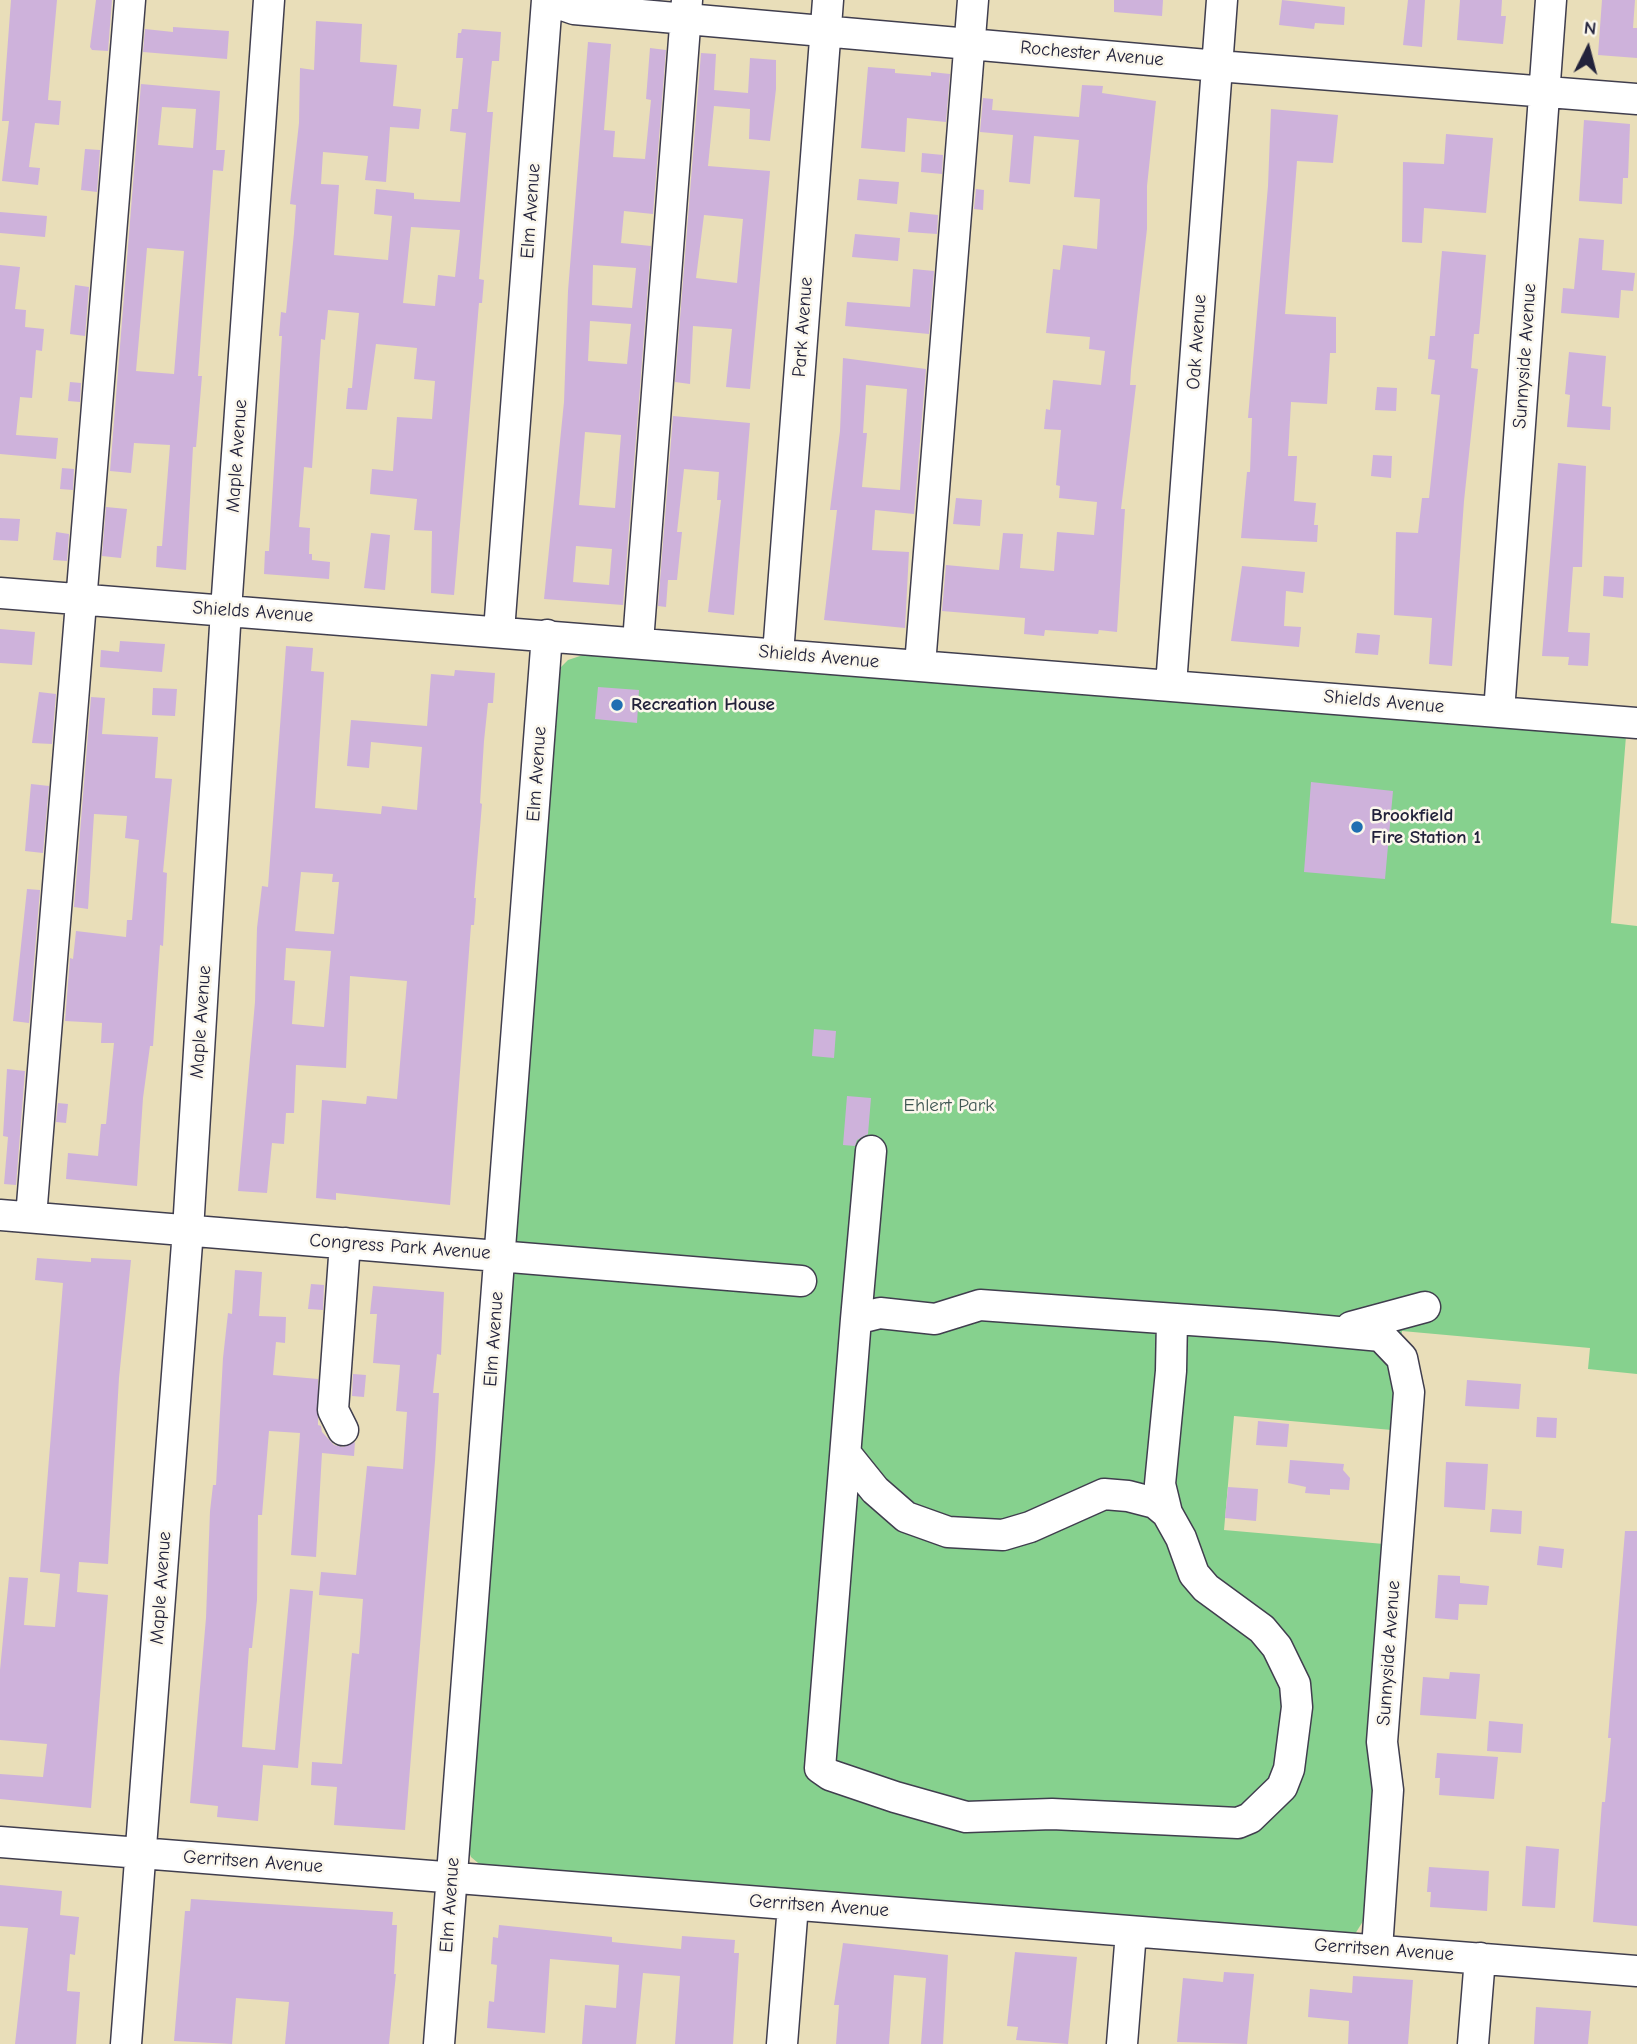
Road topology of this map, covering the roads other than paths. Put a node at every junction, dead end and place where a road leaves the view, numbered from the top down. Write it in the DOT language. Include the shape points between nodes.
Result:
graph roads {
  1 [pos="130,0"];
  2 [pos="269,0"];
  3 [pos="548,0"];
  4 [pos="973,0"];
  5 [pos="1222,0"];
  6 [pos="1551,0"];
  7 [pos="686,9"];
  8 [pos="826,15"];
  9 [pos="970,42"];
  10 [pos="1217,66"];
  11 [pos="1544,92"];
  12 [pos="1637,99"];
  13 [pos="0,593"];
  14 [pos="82,600"];
  15 [pos="226,610"];
  16 [pos="499,631"];
  17 [pos="547,635"];
  18 [pos="638,642"];
  19 [pos="778,654"];
  20 [pos="920,665"];
  21 [pos="1171,685"];
  22 [pos="1499,712"];
  23 [pos="1637,723"];
  24 [pos="870,1151"];
  25 [pos="0,1214"];
  26 [pos="31,1217"];
  27 [pos="188,1230"];
  28 [pos="345,1243"];
  29 [pos="500,1254"];
  30 [pos="801,1281"];
  31 [pos="1425,1307"];
  32 [pos="856,1319"];
  33 [pos="1172,1319"];
  34 [pos="1334,1331"];
  35 [pos="343,1430"];
  36 [pos="846,1454"];
  37 [pos="1167,1513"];
  38 [pos="0,1842"];
  39 [pos="140,1853"];
  40 [pos="452,1877"];
  41 [pos="793,1905"];
  42 [pos="1131,1932"];
  43 [pos="1377,1949"];
  44 [pos="1480,1958"];
  45 [pos="1637,1971"];
  46 [pos="126,2044"];
  47 [pos="439,2044"];
  48 [pos="782,2044"];
  49 [pos="1122,2044"];
  50 [pos="1473,2044"];
  1 -- 14 [label="street"];
  2 -- 15 [label="street, Maple Avenue"];
  3 -- 7 [label="street, Rochester Avenue" via="574,9"];
  3 -- 16 [label="street, Elm Avenue"];
  4 -- 9 [label="street"];
  5 -- 10 [label="street, Oak Avenue"];
  6 -- 11 [label="street, Sunnyside Avenue"];
  7 -- 8 [label="street, Rochester Avenue"];
  7 -- 18 [label="street"];
  8 -- 9 [label="street, Rochester Avenue"];
  8 -- 19 [label="street, Park Avenue"];
  9 -- 10 [label="street, Rochester Avenue"];
  9 -- 20 [label="street"];
  10 -- 11 [label="street, Rochester Avenue"];
  10 -- 21 [label="street, Oak Avenue"];
  11 -- 12 [label="street, Rochester Avenue"];
  11 -- 22 [label="street, Sunnyside Avenue"];
  13 -- 14 [label="street, Shields Avenue"];
  14 -- 15 [label="street, Shields Avenue"];
  14 -- 26 [label="street"];
  15 -- 16 [label="street, Shields Avenue"];
  15 -- 27 [label="street, Maple Avenue"];
  16 -- 17 [label="street, Shields Avenue"];
  17 -- 18 [label="street, Shields Avenue"];
  17 -- 29 [label="street, Elm Avenue"];
  18 -- 19 [label="street, Shields Avenue"];
  19 -- 20 [label="street, Shields Avenue"];
  20 -- 21 [label="street, Shields Avenue"];
  21 -- 22 [label="street, Shields Avenue"];
  22 -- 23 [label="street, Shields Avenue"];
  24 -- 32 [label="street"];
  25 -- 26 [label="street, Congress Park Avenue"];
  26 -- 27 [label="street, Congress Park Avenue"];
  27 -- 28 [label="street, Congress Park Avenue"];
  27 -- 39 [label="street, Maple Avenue"];
  28 -- 29 [label="street, Congress Park Avenue"];
  28 -- 35 [label="street" via="334,1410"];
  29 -- 30 [label="street, Congress Park Avenue"];
  29 -- 40 [label="street, Elm Avenue"];
  31 -- 34 [label="street"];
  32 -- 33 [label="street" via="880,1313 935,1319 980,1305"];
  32 -- 36 [label="street"];
  33 -- 34 [label="street"];
  33 -- 37 [label="street" via="1160,1484"];
  34 -- 43 [label="street, Sunnyside Avenue" via="1381,1336 1402,1358 1409,1392 1382,1742 1388,1790"];
  36 -- 37 [label="street" via="906,1517 947,1532 1003,1535 1104,1494 1155,1503"];
  36 -- 37 [label="street" via="820,1768 895,1797 966,1817 1052,1814 1238,1823 1250,1818 1286,1781 1296,1684 1262,1629 1194,1574"];
  38 -- 39 [label="street, Gerritsen Avenue"];
  39 -- 40 [label="street, Gerritsen Avenue"];
  39 -- 46 [label="street, Maple Avenue"];
  40 -- 41 [label="street, Gerritsen Avenue"];
  40 -- 47 [label="street, Elm Avenue"];
  41 -- 42 [label="street, Gerritsen Avenue"];
  41 -- 48 [label="street"];
  42 -- 43 [label="street, Gerritsen Avenue"];
  42 -- 49 [label="street"];
  43 -- 44 [label="street, Gerritsen Avenue"];
  44 -- 45 [label="street, Gerritsen Avenue"];
  44 -- 50 [label="street"];
}
